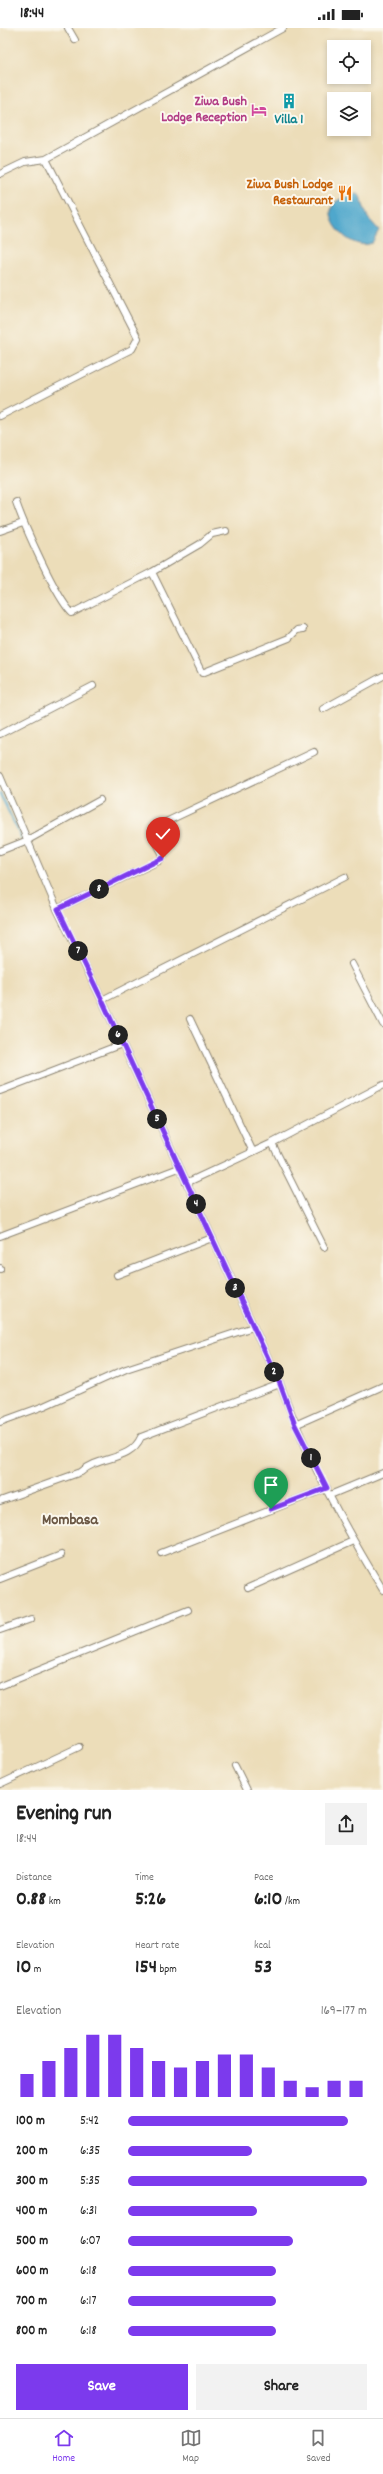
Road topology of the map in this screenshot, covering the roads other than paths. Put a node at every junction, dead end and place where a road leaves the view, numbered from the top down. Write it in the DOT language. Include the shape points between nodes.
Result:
graph roads {
  1 [pos="68,28"];
  2 [pos="283,28"];
  3 [pos="75,40"];
  4 [pos="46,159"];
  5 [pos="0,174"];
  6 [pos="0,416"];
  7 [pos="16,502"];
  8 [pos="23,523"];
  9 [pos="0,531"];
  10 [pos="226,531"];
  11 [pos="152,572"];
  12 [pos="303,628"];
  13 [pos="383,676"];
  14 [pos="93,686"];
  15 [pos="324,709"];
  16 [pos="0,734"];
  17 [pos="314,752"];
  18 [pos="0,776"];
  19 [pos="100,800"];
  20 [pos="28,840"];
  21 [pos="0,851"];
  22 [pos="345,877"];
  23 [pos="58,909"];
  24 [pos="352,964"];
  25 [pos="102,1000"];
  26 [pos="190,1018"];
  27 [pos="383,1024"];
  28 [pos="122,1044"];
  29 [pos="383,1085"];
  30 [pos="0,1091"];
  31 [pos="272,1143"];
  32 [pos="253,1152"];
  33 [pos="179,1168"];
  34 [pos="186,1183"];
  35 [pos="0,1236"];
  36 [pos="212,1238"];
  37 [pos="324,1247"];
  38 [pos="117,1275"];
  39 [pos="253,1327"];
  40 [pos="280,1384"];
  41 [pos="383,1386"];
  42 [pos="0,1422"];
  43 [pos="295,1425"];
  44 [pos="383,1472"];
  45 [pos="327,1488"];
  46 [pos="330,1495"];
  47 [pos="0,1501"];
  48 [pos="353,1541"];
  49 [pos="161,1553"];
  50 [pos="61,1555"];
  51 [pos="0,1579"];
  52 [pos="248,1588"];
  53 [pos="383,1590"];
  54 [pos="188,1610"];
  55 [pos="31,1619"];
  56 [pos="0,1630"];
  57 [pos="0,1686"];
  58 [pos="79,1747"];
  59 [pos="234,1766"];
  60 [pos="0,1784"];
  61 [pos="247,1790"];
  1 -- 3 [label="street"];
  2 -- 4 [label="street"];
  4 -- 5 [label="street" via="25,162"];
  4 -- 6 [label="street" via="138,338 132,349"];
  7 -- 8 [label="street"];
  8 -- 9 [label="street"];
  8 -- 11 [label="street" via="61,598 72,613"];
  10 -- 11 [label="street" via="212,534 200,544"];
  11 -- 12 [label="street" via="202,672 289,638"];
  13 -- 15 [label="street"];
  14 -- 16 [label="street"];
  17 -- 23 [label="street" via="155,827 152,834 163,854 159,861"];
  18 -- 20 [label="street"];
  19 -- 20 [label="street"];
  20 -- 21 [label="street"];
  20 -- 23 [label="street"];
  22 -- 25 [label="street"];
  23 -- 25 [label="street"];
  24 -- 27 [label="street"];
  25 -- 28 [label="street"];
  26 -- 32 [label="street"];
  28 -- 30 [label="street"];
  28 -- 33 [label="street"];
  29 -- 31 [label="street"];
  31 -- 32 [label="street"];
  31 -- 37 [label="street"];
  32 -- 34 [label="street"];
  33 -- 34 [label="street"];
  33 -- 35 [label="street"];
  34 -- 36 [label="street"];
  36 -- 38 [label="street"];
  36 -- 39 [label="street"];
  39 -- 40 [label="street"];
  39 -- 42 [label="street" via="126,1370"];
  40 -- 43 [label="street"];
  40 -- 47 [label="street" via="141,1437 137,1446 128,1453"];
  41 -- 43 [label="street"];
  43 -- 45 [label="street"];
  44 -- 46 [label="street"];
  45 -- 46 [label="street"];
  45 -- 49 [label="street"];
  46 -- 48 [label="street"];
  48 -- 52 [label="street"];
  48 -- 53 [label="street"];
  50 -- 51 [label="street"];
  54 -- 57 [label="street"];
  55 -- 56 [label="street"];
  58 -- 60 [label="street"];
  59 -- 61 [label="street"];
}
